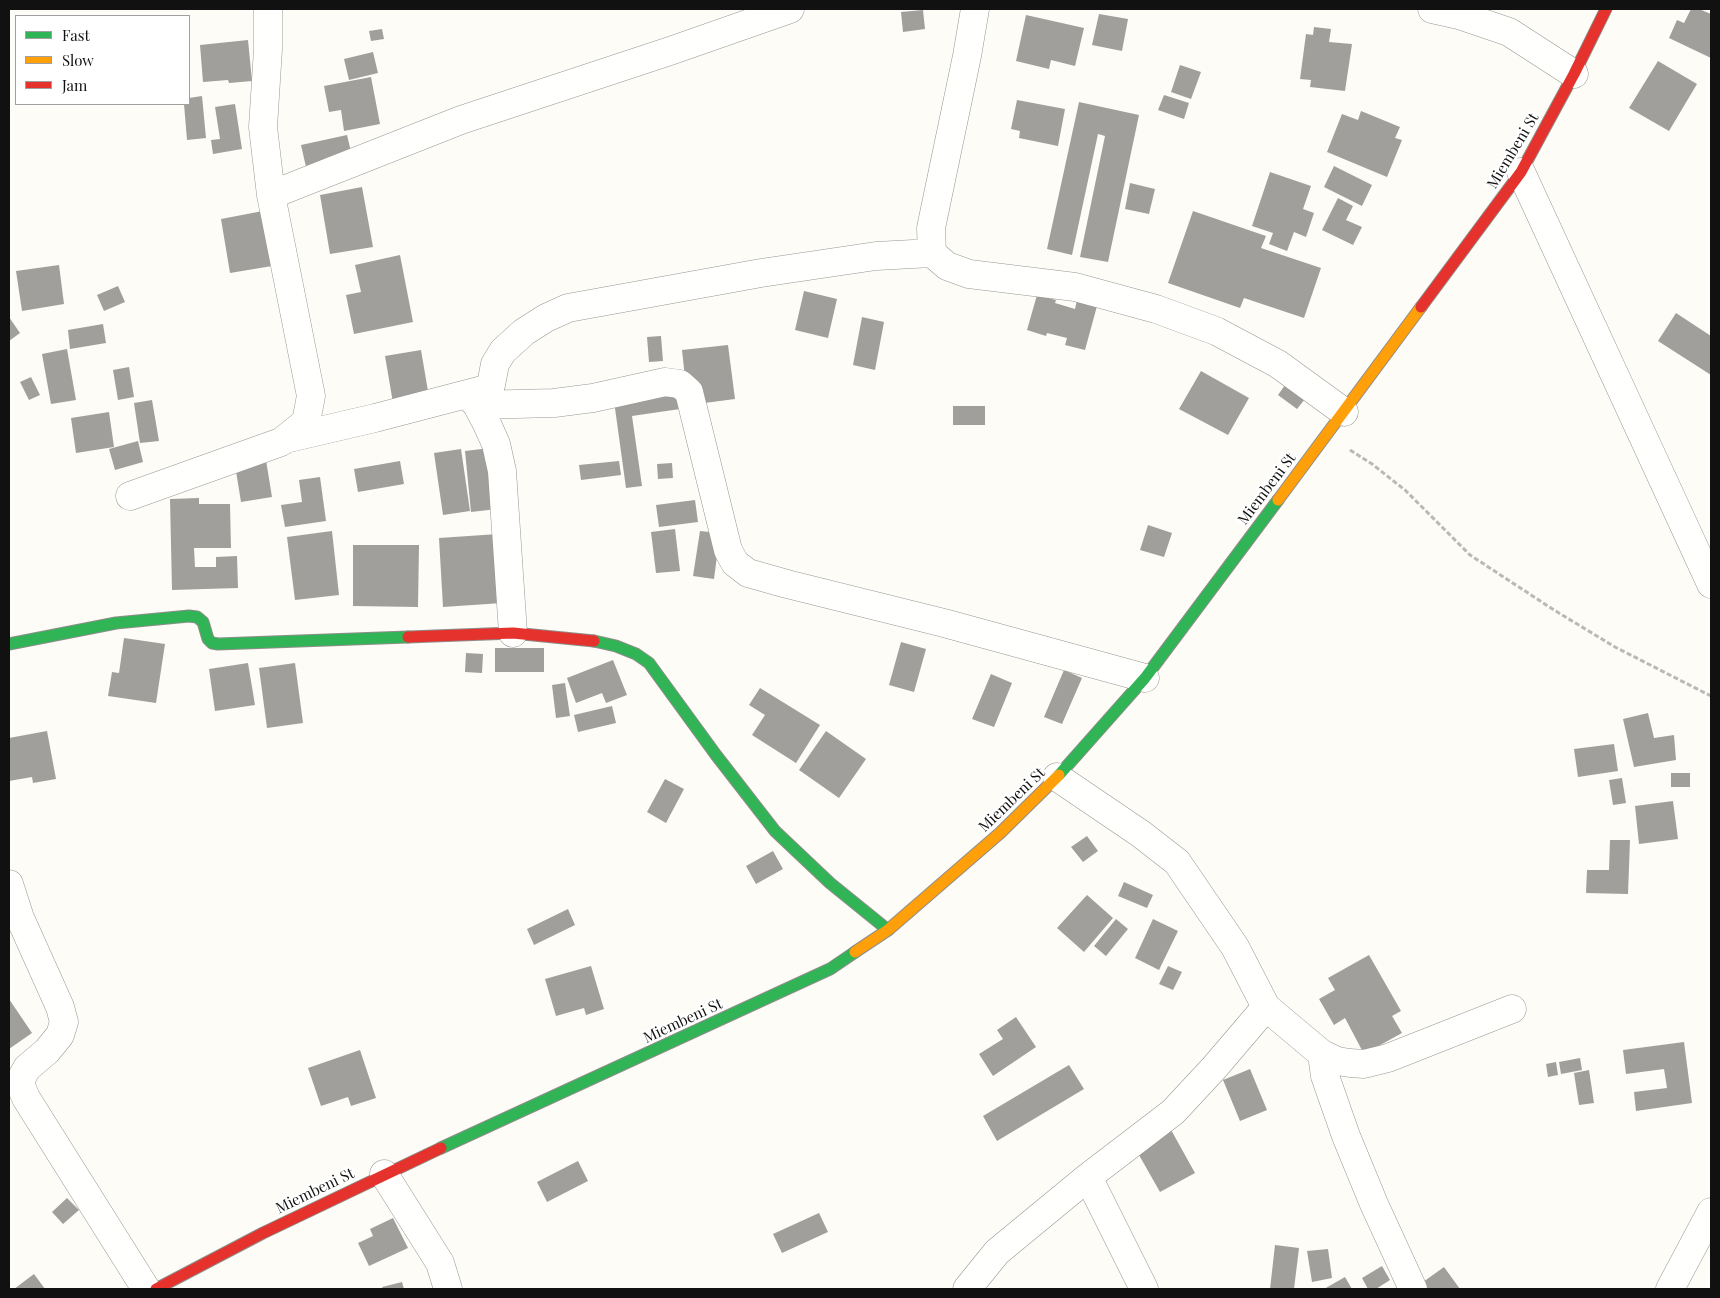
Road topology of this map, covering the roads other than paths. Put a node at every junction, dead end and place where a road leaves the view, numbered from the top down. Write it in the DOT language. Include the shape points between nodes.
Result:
graph roads {
  1 [pos="268,9"];
  2 [pos="790,9"];
  3 [pos="975,9"];
  4 [pos="1432,9"];
  5 [pos="1606,9"];
  6 [pos="1574,74"];
  7 [pos="1521,172"];
  8 [pos="271,195"];
  9 [pos="932,253"];
  10 [pos="472,400"];
  11 [pos="1344,412"];
  12 [pos="285,439"];
  13 [pos="130,496"];
  14 [pos="1711,584"];
  15 [pos="513,633"];
  16 [pos="9,644"];
  17 [pos="1145,678"];
  18 [pos="1057,777"];
  19 [pos="9,884"];
  20 [pos="888,930"];
  21 [pos="1266,1007"];
  22 [pos="1512,1009"];
  23 [pos="1322,1054"];
  24 [pos="384,1174"];
  25 [pos="1088,1177"];
  26 [pos="1711,1212"];
  27 [pos="146,1289"];
  28 [pos="156,1289"];
  29 [pos="448,1289"];
  30 [pos="967,1289"];
  31 [pos="1144,1289"];
  32 [pos="1413,1289"];
  33 [pos="1670,1289"];
  1 -- 8 [label="street" via="263,127"];
  2 -- 8 [label="street" via="461,120"];
  3 -- 9 [label="street" via="930,228"];
  4 -- 6 [label="street" via="1509,32"];
  5 -- 6 [label="street, Miembeni St"];
  6 -- 7 [label="street, Miembeni St"];
  7 -- 11 [label="street, Miembeni St"];
  7 -- 14 [label="street"];
  8 -- 12 [label="street" via="311,396 306,422"];
  9 -- 10 [label="street" via="876,256 771,271 568,308 524,332 503,351 495,364 492,385"];
  9 -- 11 [label="street" via="947,266 969,274 1075,287 1156,309 1216,331 1278,364"];
  10 -- 12 [label="street"];
  10 -- 15 [label="street" via="496,444 502,471"];
  10 -- 17 [label="street" via="554,403 665,382 680,384 689,392 728,550 735,564 748,572 786,584"];
  11 -- 17 [label="street, Miembeni St"];
  12 -- 13 [label="street"];
  15 -- 16 [label="street" via="218,644 208,639 198,617 189,616 116,624"];
  15 -- 20 [label="street" via="616,646 649,662 775,831 830,884"];
  17 -- 18 [label="street, Miembeni St"];
  18 -- 20 [label="street, Miembeni St" via="1000,833"];
  18 -- 21 [label="street" via="1177,862 1235,947"];
  19 -- 27 [label="street" via="64,1022 60,1035 27,1068 21,1086"];
  20 -- 24 [label="street, Miembeni St" via="830,969"];
  21 -- 23 [label="street"];
  21 -- 25 [label="street" via="1173,1112"];
  22 -- 23 [label="street" via="1388,1058 1364,1064 1337,1061"];
  23 -- 32 [label="street" via="1325,1076 1346,1136"];
  24 -- 28 [label="street, Miembeni St"];
  24 -- 29 [label="street" via="440,1263"];
  25 -- 30 [label="street" via="997,1252"];
  25 -- 31 [label="street"];
  26 -- 33 [label="street"];
}
